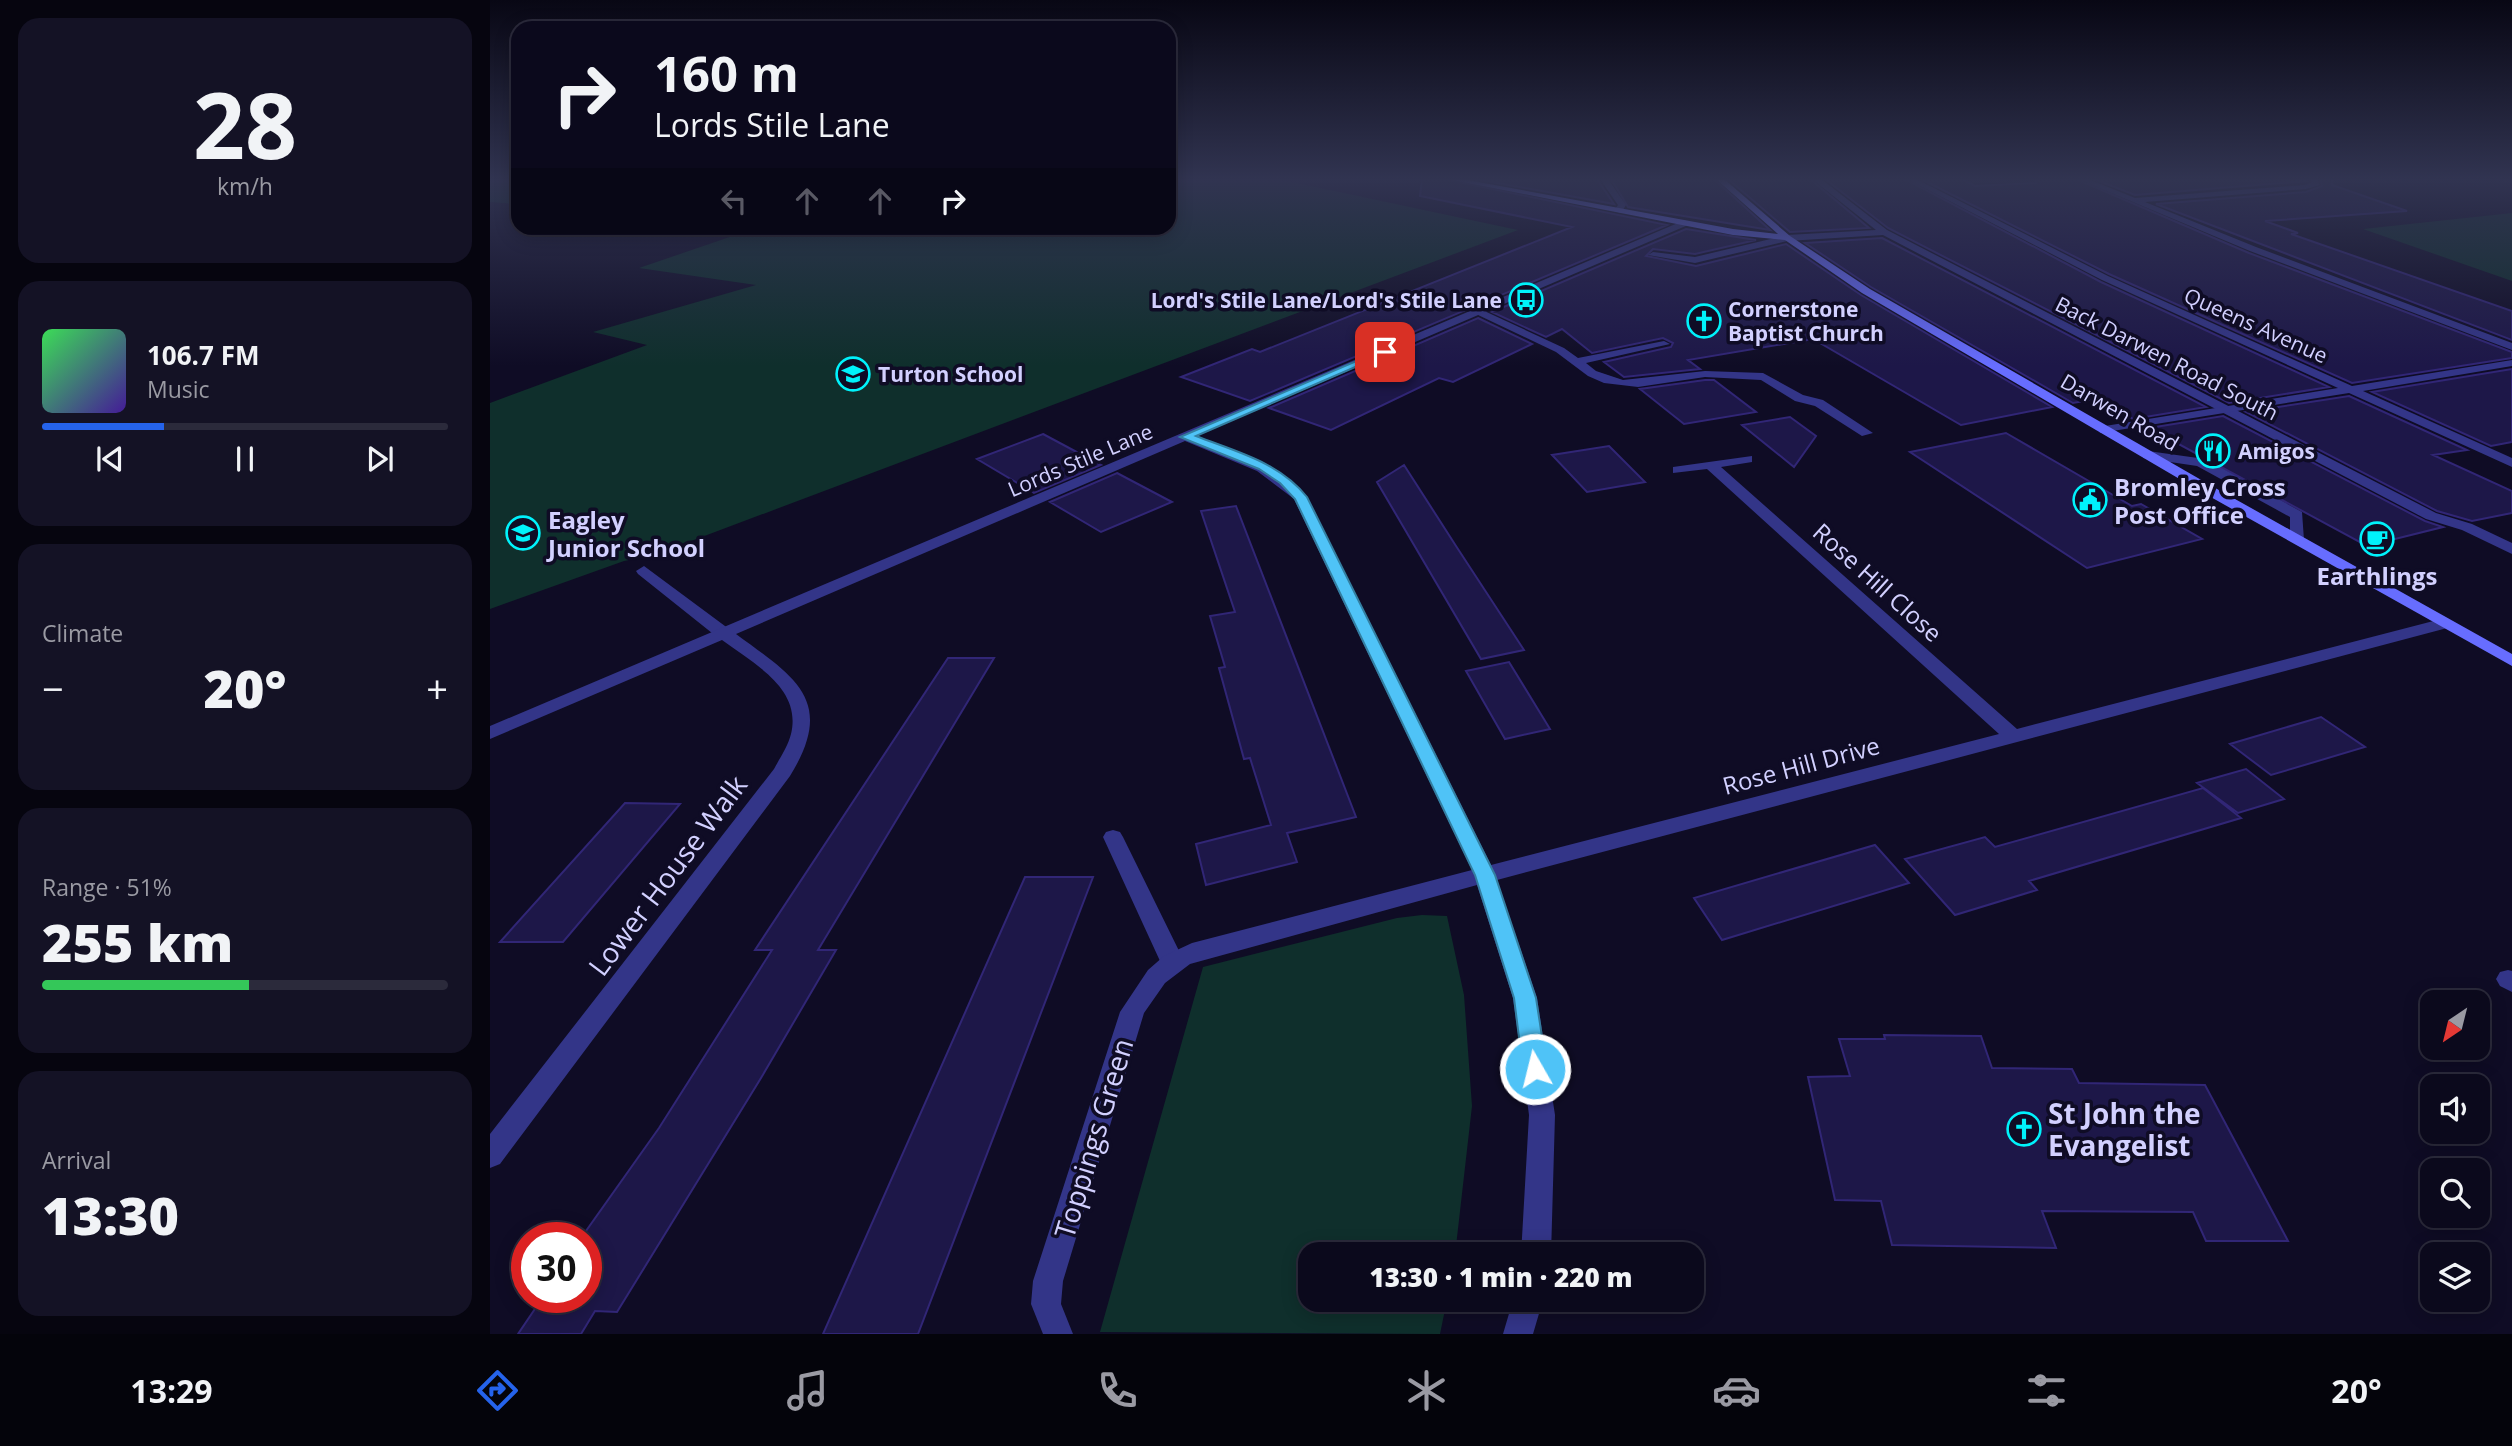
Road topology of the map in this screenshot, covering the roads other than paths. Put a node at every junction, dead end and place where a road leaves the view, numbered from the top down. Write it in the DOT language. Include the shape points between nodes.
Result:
graph roads {
  1 [pos="1643,241"];
  2 [pos="1773,241"];
  3 [pos="1792,241"];
  4 [pos="1902,241"];
  5 [pos="2033,241"];
  6 [pos="2239,241"];
  7 [pos="1653,255"];
  8 [pos="1480,312"];
  9 [pos="1664,344"];
  10 [pos="2512,346"];
  11 [pos="1576,362"];
  12 [pos="2512,363"];
  13 [pos="2354,391"];
  14 [pos="2229,411"];
  15 [pos="2105,430"];
  16 [pos="1867,433"];
  17 [pos="1186,437"];
  18 [pos="2148,455"];
  19 [pos="1746,459"];
  20 [pos="2512,463"];
  21 [pos="1710,465"];
  22 [pos="1678,470"];
  23 [pos="2297,540"];
  24 [pos="2512,549"];
  25 [pos="644,571"];
  26 [pos="2445,623"];
  27 [pos="723,633"];
  28 [pos="2512,661"];
  29 [pos="490,733"];
  30 [pos="2013,736"];
  31 [pos="1113,837"];
  32 [pos="1485,875"];
  33 [pos="1172,961"];
  34 [pos="490,1155"];
  35 [pos="1537,1242"];
  36 [pos="1524,1312"];
  37 [pos="1056,1331"];
  38 [pos="1518,1334"];
  1 -- 8 [label="street, Lords Stile Lane"];
  2 -- 7 [label="street" via="1695,260"];
  3 -- 15 [label="main road, Darwen Road" via="1866,291"];
  4 -- 14 [label="street, Back Darwen Road South"];
  5 -- 13 [label="street, Queens Avenue"];
  6 -- 10 [label="street"];
  8 -- 11 [label="street"];
  8 -- 17 [label="street, Lords Stile Lane"];
  9 -- 11 [label="street"];
  11 -- 16 [label="street" via="1596,378 1623,384 1700,374 1747,379 1763,376"];
  12 -- 13 [label="street"];
  13 -- 14 [label="street"];
  13 -- 20 [label="street, Queens Avenue"];
  14 -- 15 [label="street"];
  14 -- 24 [label="street, Back Darwen Road South" via="2431,516"];
  15 -- 18 [label="main road, Darwen Road"];
  17 -- 27 [label="street, Lords Stile Lane"];
  17 -- 32 [label="street" via="1263,466 1300,497"];
  18 -- 23 [label="main road, Darwen Road"];
  18 -- 23 [label="street" via="2200,462 2297,515"];
  19 -- 21 [label="street"];
  21 -- 22 [label="street"];
  21 -- 30 [label="street, Rose Hill Close"];
  23 -- 26 [label="main road, Darwen Road"];
  25 -- 27 [label="street, Lower House Walk"];
  26 -- 28 [label="main road, Darwen Road"];
  26 -- 30 [label="street, Rose Hill Drive"];
  27 -- 29 [label="street, Lords Stile Lane"];
  27 -- 34 [label="street, Lower House Walk" via="792,685 801,710 801,735 783,771"];
  30 -- 32 [label="street, Rose Hill Drive"];
  31 -- 33 [label="street"];
  32 -- 33 [label="street, Rose Hill Drive"];
  32 -- 35 [label="street" via="1525,998 1542,1115"];
  33 -- 37 [label="street, Toppings Green" via="1144,989 1132,1012 1048,1281 1046,1304"];
  36 -- 38 [label="street"];
}
